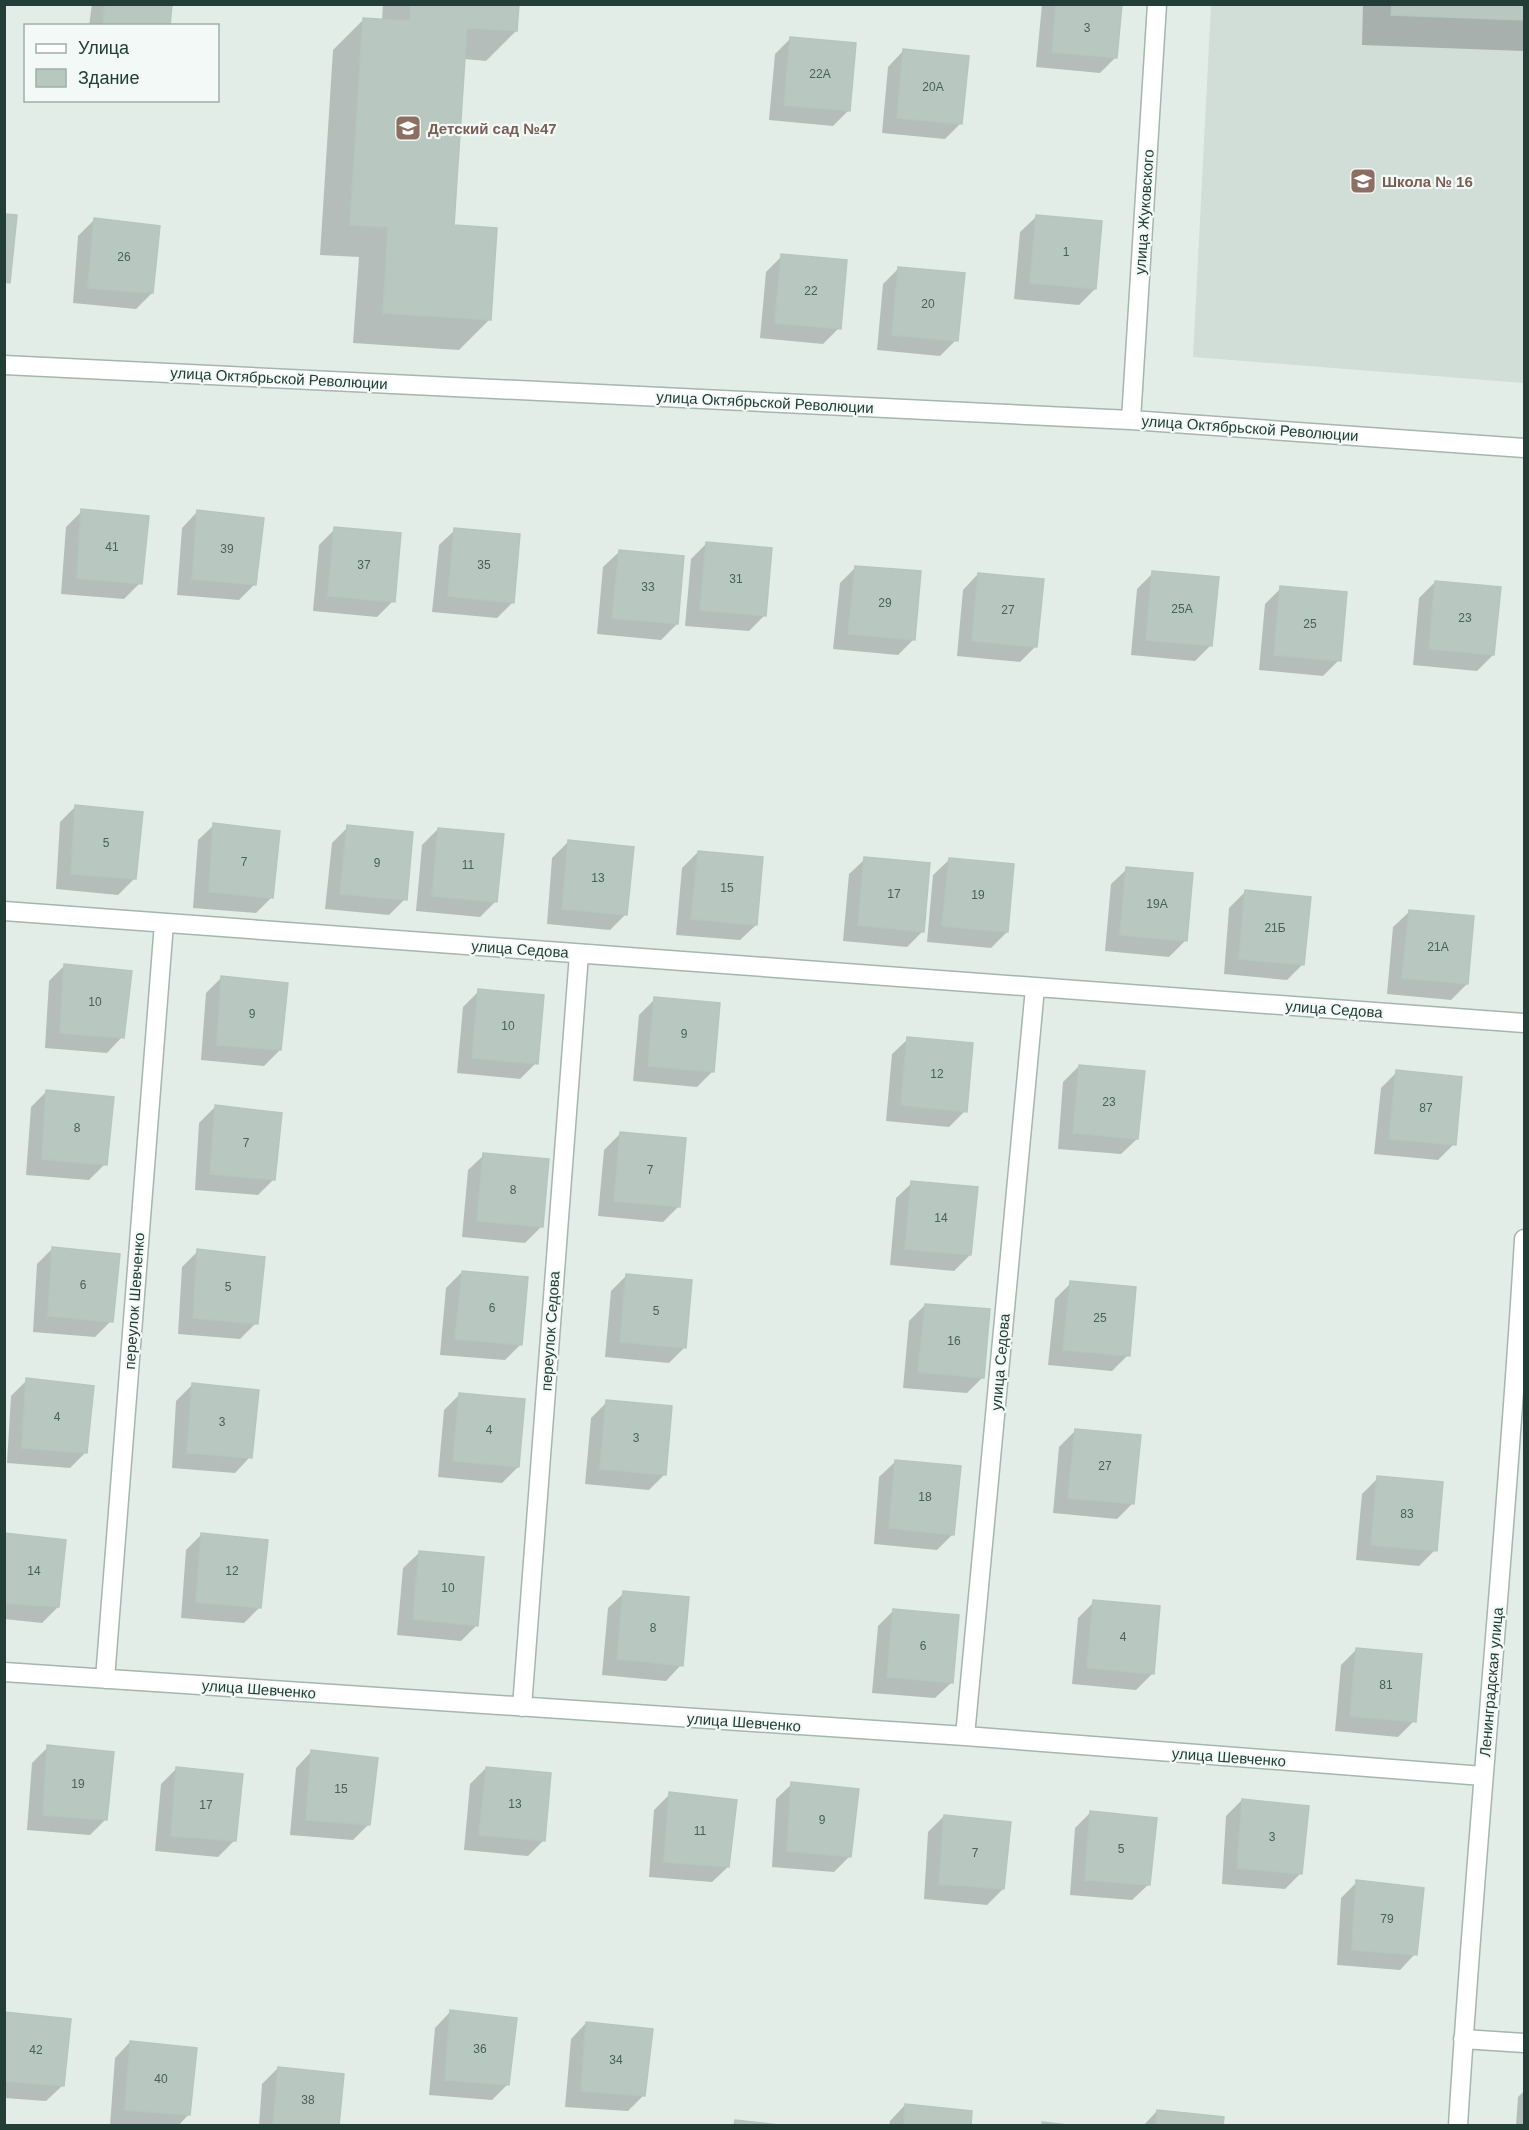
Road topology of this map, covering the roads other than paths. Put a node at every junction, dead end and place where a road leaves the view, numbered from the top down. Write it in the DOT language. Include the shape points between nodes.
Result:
graph roads {
  1 [pos="1157,4"];
  2 [pos="4,365"];
  3 [pos="1131,420"];
  4 [pos="1524,448"];
  5 [pos="4,911"];
  6 [pos="164,923"];
  7 [pos="579,954"];
  8 [pos="1035,988"];
  9 [pos="1524,1023"];
  10 [pos="1524,1239"];
  11 [pos="1519,1410"];
  12 [pos="4,1672"];
  13 [pos="105,1678"];
  14 [pos="522,1707"];
  15 [pos="965,1737"];
  16 [pos="1483,1776"];
  17 [pos="1463,2039"];
  18 [pos="1524,2043"];
  19 [pos="1458,2126"];
  1 -- 3 [label="street, улица Жуковского"];
  2 -- 3 [label="street, улица Октябрьской Революции"];
  3 -- 4 [label="street, улица Октябрьской Революции"];
  5 -- 6 [label="street, улица Седова"];
  6 -- 7 [label="street, улица Седова"];
  6 -- 13 [label="street, переулок Шевченко"];
  7 -- 8 [label="street, улица Седова"];
  7 -- 14 [label="street, переулок Седова"];
  8 -- 9 [label="street, улица Седова"];
  8 -- 15 [label="street, улица Седова"];
  10 -- 11 [label="street, Ленинградская улица"];
  11 -- 16 [label="street, Ленинградская улица"];
  12 -- 13 [label="street, улица Шевченко"];
  13 -- 14 [label="street, улица Шевченко"];
  14 -- 15 [label="street, улица Шевченко"];
  15 -- 16 [label="street, улица Шевченко"];
  16 -- 17 [label="street, Ленинградская улица"];
  17 -- 18 [label="street"];
  17 -- 19 [label="street, Ленинградская улица"];
}
